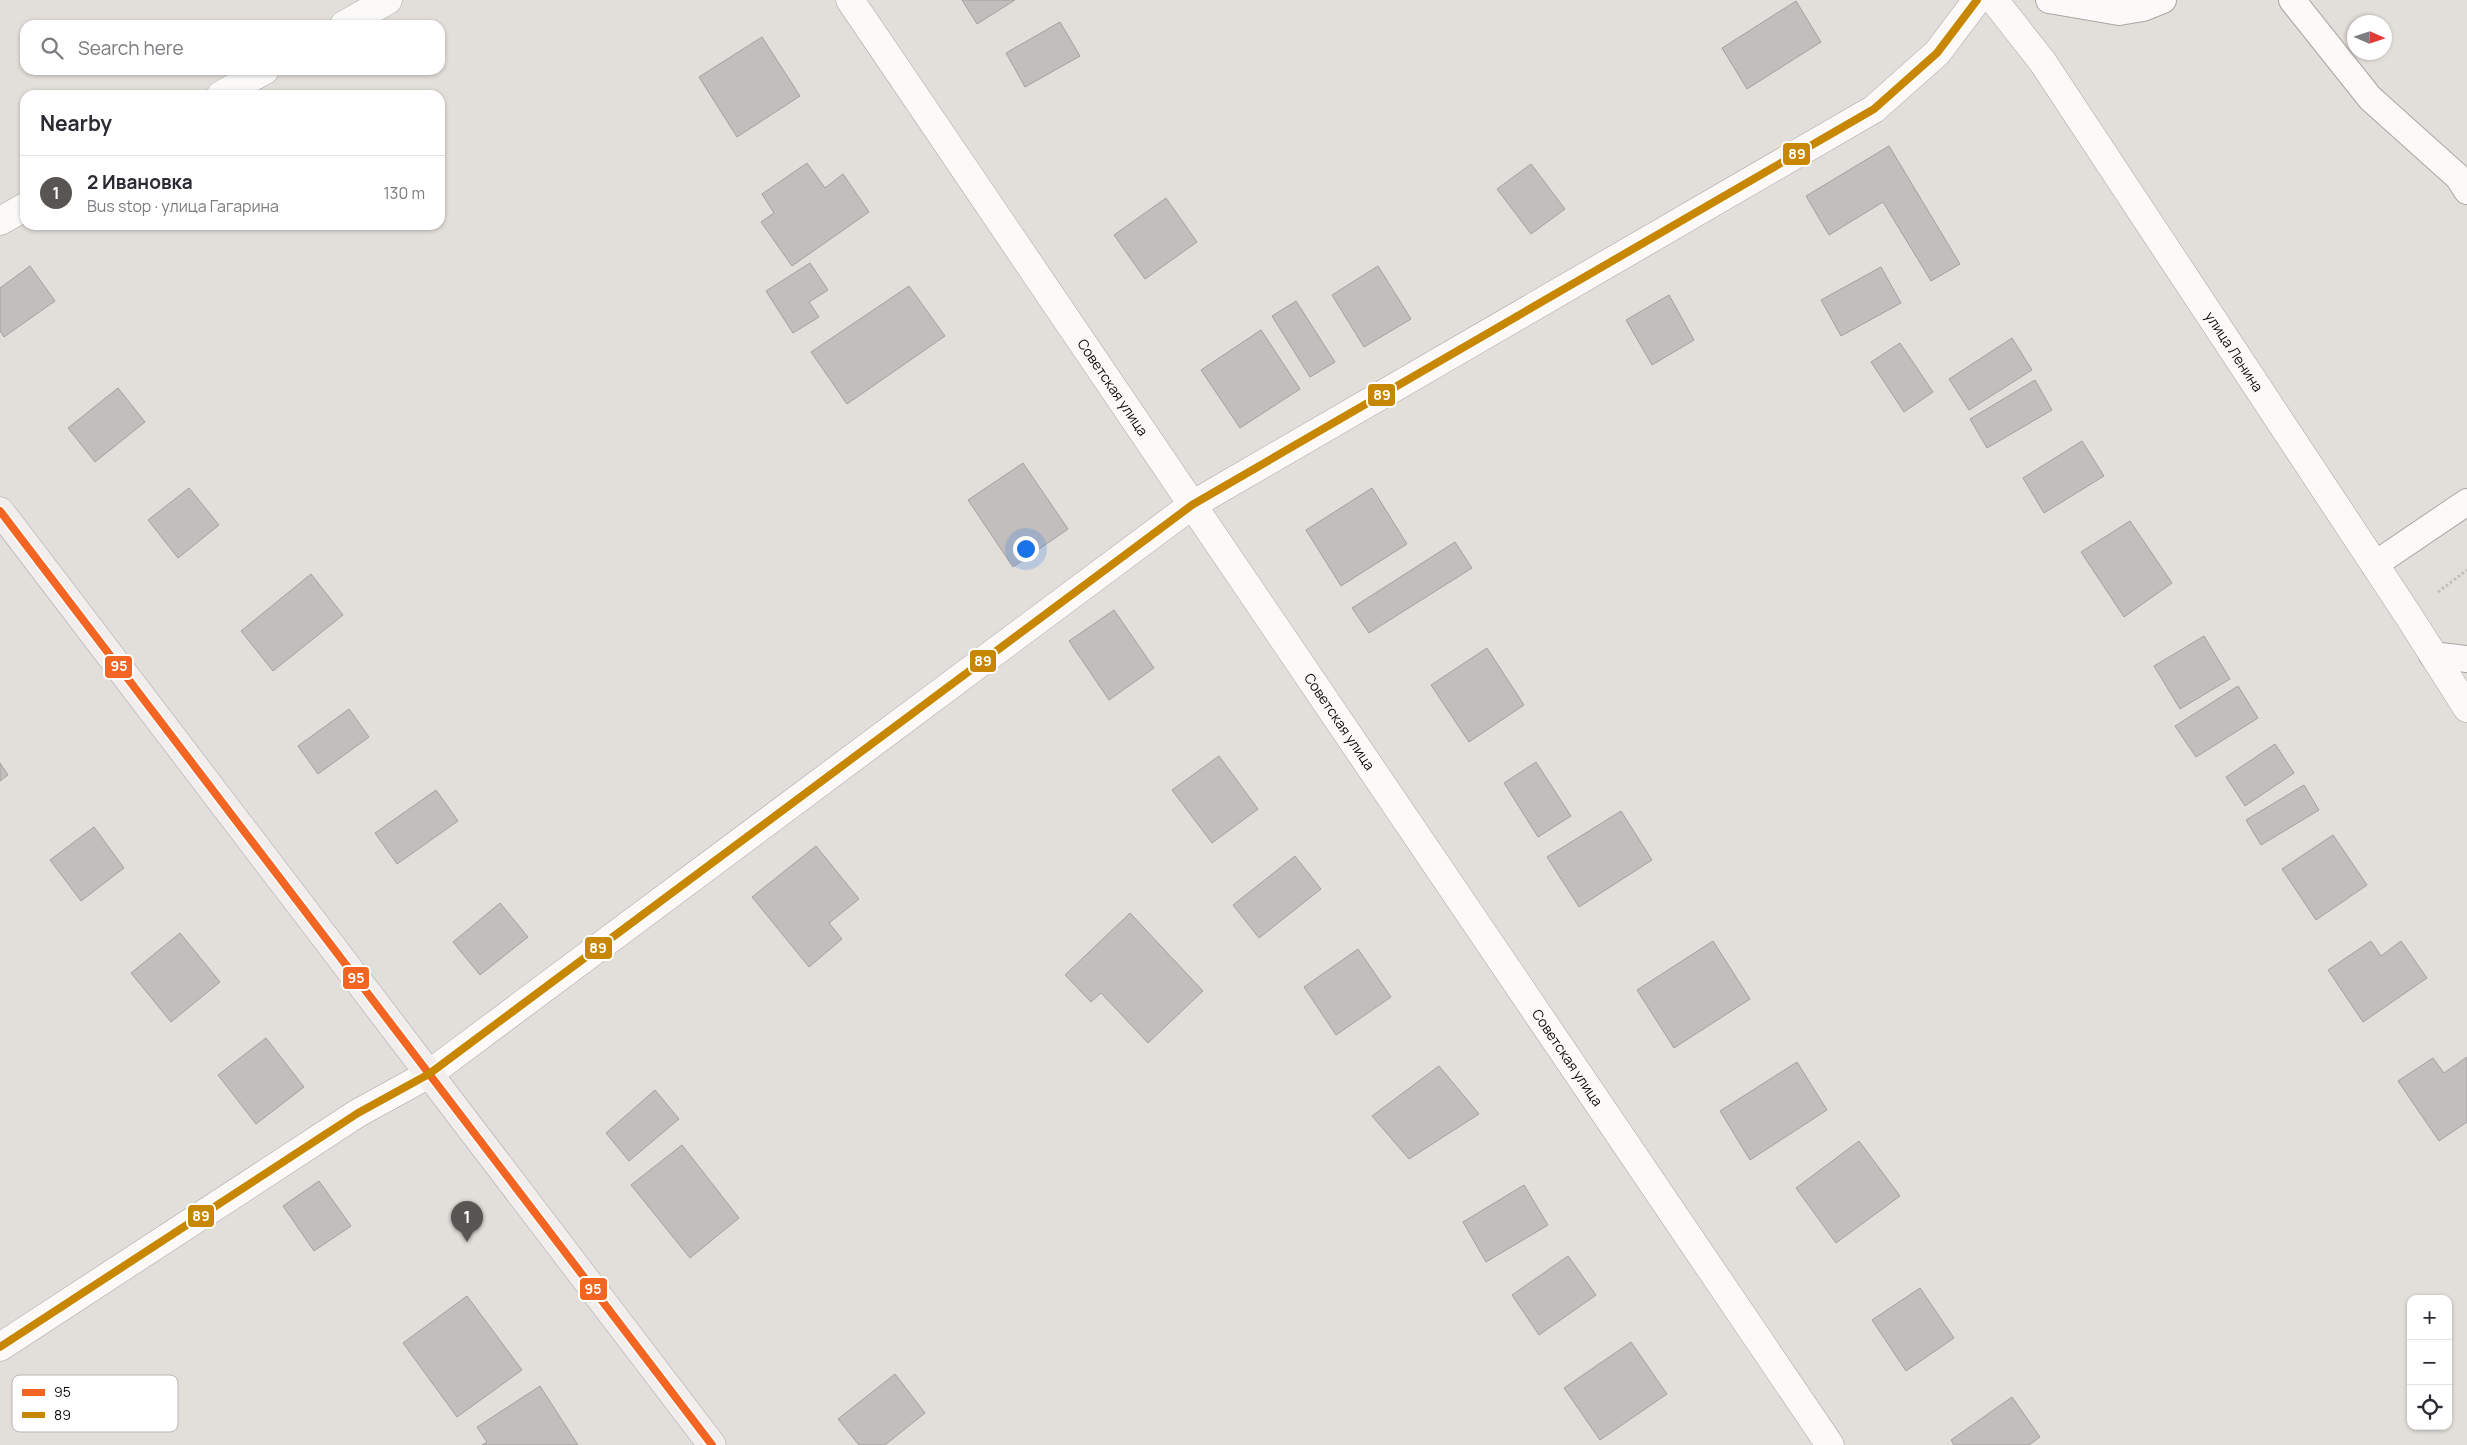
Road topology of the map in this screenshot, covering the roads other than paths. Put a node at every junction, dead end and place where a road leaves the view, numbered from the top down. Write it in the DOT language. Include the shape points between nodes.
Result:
graph roads {
  1 [pos="388,0"];
  2 [pos="850,0"];
  3 [pos="1977,0"];
  4 [pos="1994,0"];
  5 [pos="2049,0"];
  6 [pos="2163,0"];
  7 [pos="2292,0"];
  8 [pos="353,20"];
  9 [pos="256,75"];
  10 [pos="230,90"];
  11 [pos="2467,191"];
  12 [pos="20,210"];
  13 [pos="0,221"];
  14 [pos="2467,502"];
  15 [pos="1192,505"];
  16 [pos="0,511"];
  17 [pos="2374,564"];
  18 [pos="2432,655"];
  19 [pos="2467,659"];
  20 [pos="2467,708"];
  21 [pos="429,1074"];
  22 [pos="0,1347"];
  23 [pos="712,1445"];
  24 [pos="1830,1445"];
  1 -- 8 [label="street"];
  2 -- 15 [label="street, Советская улица"];
  3 -- 15 [label="street" via="1937,53 1874,109"];
  4 -- 17 [label="street, улица Ленина" via="2042,61"];
  5 -- 6 [label="lane" via="2119,12"];
  7 -- 11 [label="lane" via="2370,98 2458,177"];
  9 -- 10 [label="street"];
  12 -- 13 [label="street"];
  14 -- 17 [label="lane"];
  15 -- 21 [label="street"];
  15 -- 24 [label="street, Советская улица"];
  16 -- 21 [label="street"];
  17 -- 18 [label="street, улица Ленина"];
  18 -- 19 [label="lane"];
  18 -- 20 [label="street, улица Ленина"];
  21 -- 22 [label="street" via="358,1113"];
  21 -- 23 [label="street"];
}
